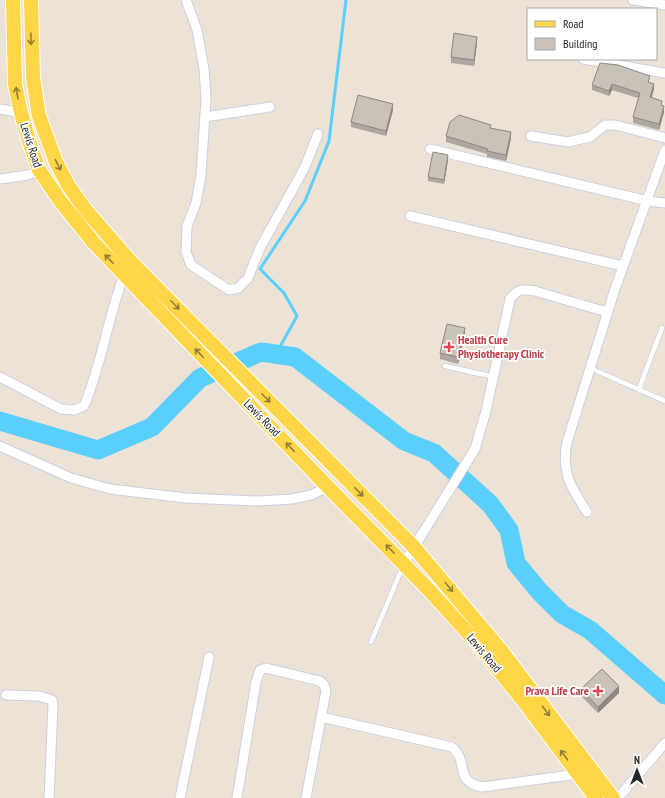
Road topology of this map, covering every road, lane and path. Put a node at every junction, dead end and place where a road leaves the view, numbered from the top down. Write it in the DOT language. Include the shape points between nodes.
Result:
graph roads {
  1 [pos="13,0"];
  2 [pos="31,0"];
  3 [pos="186,0"];
  4 [pos="633,0"];
  5 [pos="665,5"];
  6 [pos="589,60"];
  7 [pos="665,73"];
  8 [pos="270,107"];
  9 [pos="0,108"];
  10 [pos="21,113"];
  11 [pos="205,117"];
  12 [pos="43,128"];
  13 [pos="26,132"];
  14 [pos="318,134"];
  15 [pos="531,136"];
  16 [pos="665,138"];
  17 [pos="430,149"];
  18 [pos="665,150"];
  19 [pos="39,170"];
  20 [pos="0,179"];
  21 [pos="648,201"];
  22 [pos="665,203"];
  23 [pos="410,216"];
  24 [pos="623,266"];
  25 [pos="124,275"];
  26 [pos="607,312"];
  27 [pos="662,328"];
  28 [pos="445,366"];
  29 [pos="590,368"];
  30 [pos="0,377"];
  31 [pos="494,377"];
  32 [pos="638,389"];
  33 [pos="665,401"];
  34 [pos="0,446"];
  35 [pos="328,487"];
  36 [pos="586,512"];
  37 [pos="413,546"];
  38 [pos="404,563"];
  39 [pos="371,642"];
  40 [pos="209,656"];
  41 [pos="6,695"];
  42 [pos="321,717"];
  43 [pos="665,743"];
  44 [pos="578,774"];
  45 [pos="49,798"];
  46 [pos="180,798"];
  47 [pos="237,798"];
  48 [pos="306,798"];
  49 [pos="596,798"];
  50 [pos="613,798"];
  51 [pos="618,798"];
  10 -- 1 [label="main road, Lewis Road, one-way" via="15,84"];
  2 -- 12 [label="main road, Lewis Road, one-way" via="33,78"];
  3 -- 11 [label="street" via="197,30 204,69"];
  4 -- 5 [label="street"];
  6 -- 7 [label="street"];
  8 -- 11 [label="street"];
  9 -- 10 [label="street"];
  10 -- 13 [label="main road, Lewis Road"];
  11 -- 14 [label="street" via="201,175 196,203 187,226 186,252 190,265 229,290 238,288 248,278 260,248 304,169"];
  12 -- 13 [label="main road"];
  12 -- 37 [label="main road, Lewis Road, one-way" via="56,162 80,203 105,232 147,278"];
  13 -- 19 [label="main road, Lewis Road"];
  15 -- 16 [label="street" via="568,142 590,136 605,125 615,125"];
  17 -- 21 [label="street"];
  18 -- 21 [label="street"];
  19 -- 20 [label="street" via="28,175"];
  25 -- 19 [label="main road, Lewis Road, one-way" via="92,241"];
  21 -- 22 [label="street"];
  21 -- 24 [label="street"];
  23 -- 24 [label="street"];
  24 -- 26 [label="street"];
  25 -- 30 [label="street" via="84,406 74,410 62,409"];
  35 -- 25 [label="main road, Lewis Road, one-way"];
  26 -- 29 [label="street"];
  26 -- 31 [label="street" via="535,291 523,289 515,292 510,299"];
  27 -- 32 [label="lane"];
  28 -- 31 [label="lane"];
  29 -- 32 [label="lane"];
  29 -- 36 [label="street" via="569,431 564,461 569,482"];
  31 -- 37 [label="street" via="475,449 445,500"];
  32 -- 33 [label="lane"];
  34 -- 35 [label="street" via="71,478 110,489 186,498 258,501 292,499 311,495"];
  38 -- 35 [label="main road, Lewis Road, one-way"];
  37 -- 38 [label="street"];
  37 -- 50 [label="main road, Lewis Road, one-way" via="500,649"];
  38 -- 39 [label="lane"];
  44 -- 38 [label="main road, Lewis Road, one-way" via="476,642"];
  40 -- 46 [label="street"];
  41 -- 45 [label="street" via="39,696 52,700"];
  42 -- 44 [label="street" via="452,747 458,752 466,781 471,785 482,787"];
  42 -- 47 [label="street" via="326,691 320,681 266,668 260,670"];
  42 -- 48 [label="street"];
  43 -- 51 [label="street"];
  44 -- 49 [label="main road, Lewis Road"];
}
